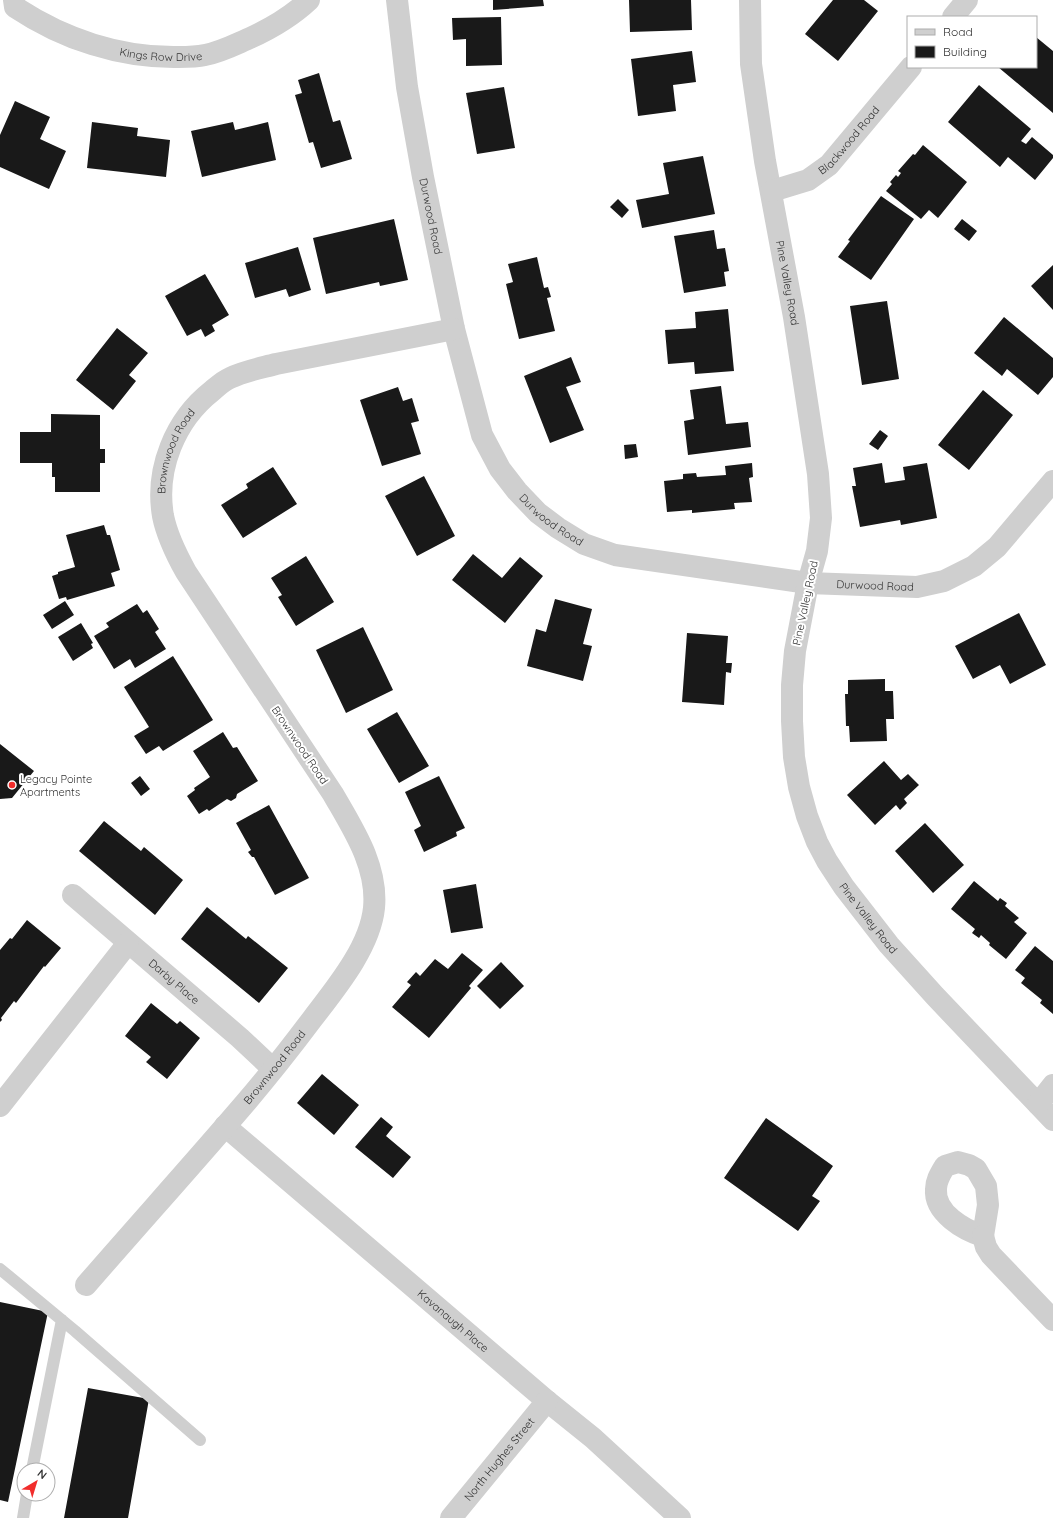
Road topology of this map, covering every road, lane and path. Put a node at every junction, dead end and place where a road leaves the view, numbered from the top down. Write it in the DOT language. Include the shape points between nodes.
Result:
graph roads {
  1 [pos="308,0"];
  2 [pos="397,0"];
  3 [pos="750,0"];
  4 [pos="967,0"];
  5 [pos="10,2"];
  6 [pos="954,16"];
  7 [pos="910,68"];
  8 [pos="772,191"];
  9 [pos="454,329"];
  10 [pos="1053,482"];
  11 [pos="808,583"];
  12 [pos="73,895"];
  13 [pos="128,943"];
  14 [pos="273,1069"];
  15 [pos="1053,1085"];
  16 [pos="1038,1104"];
  17 [pos="0,1106"];
  18 [pos="1053,1120"];
  19 [pos="225,1126"];
  20 [pos="983,1236"];
  21 [pos="0,1269"];
  22 [pos="86,1285"];
  23 [pos="62,1320"];
  24 [pos="1053,1320"];
  25 [pos="547,1402"];
  26 [pos="200,1440"];
  27 [pos="34,1462"];
  28 [pos="25,1502"];
  29 [pos="22,1518"];
  30 [pos="451,1518"];
  31 [pos="680,1518"];
  1 -- 5 [label="street, Kings Row Drive" via="273,27 224,50 188,57 148,56 109,49 40,23"];
  2 -- 9 [label="street, Durwood Road" via="407,87"];
  3 -- 8 [label="street, Pine Valley Road" via="751,64 765,161"];
  4 -- 6 [label="street"];
  7 -- 8 [label="street, Blackwood Road" via="830,165 808,180"];
  8 -- 11 [label="street, Pine Valley Road" via="818,474 821,518 817,551"];
  9 -- 11 [label="street, Durwood Road" via="482,435 491,454 517,491 538,513 558,528 584,544 615,555"];
  9 -- 14 [label="street, Brownwood Road" via="276,364 229,379 208,394 187,416 172,442 163,473 163,516 177,557 333,794 354,829 370,865 374,909 366,938 350,967"];
  10 -- 11 [label="street, Durwood Road" via="997,547 974,566 944,581 917,587"];
  11 -- 16 [label="street, Pine Valley Road" via="795,651 792,721 799,787 817,842 844,887 889,945"];
  12 -- 13 [label="street, Darby Place"];
  13 -- 14 [label="street, Darby Place"];
  13 -- 17 [label="street"];
  14 -- 19 [label="street, Brownwood Road"];
  15 -- 16 [label="street"];
  16 -- 18 [label="street, Pine Valley Road"];
  19 -- 22 [label="street, Brownwood Road"];
  19 -- 25 [label="street, Kavanaugh Place"];
  20 -- 24 [label="street" via="991,1255"];
  21 -- 23 [label="lane"];
  23 -- 26 [label="lane"];
  23 -- 27 [label="lane"];
  25 -- 30 [label="street, North Hughes Street"];
  25 -- 31 [label="street, Kavanaugh Place" via="592,1438"];
  28 -- 29 [label="lane"];
}
